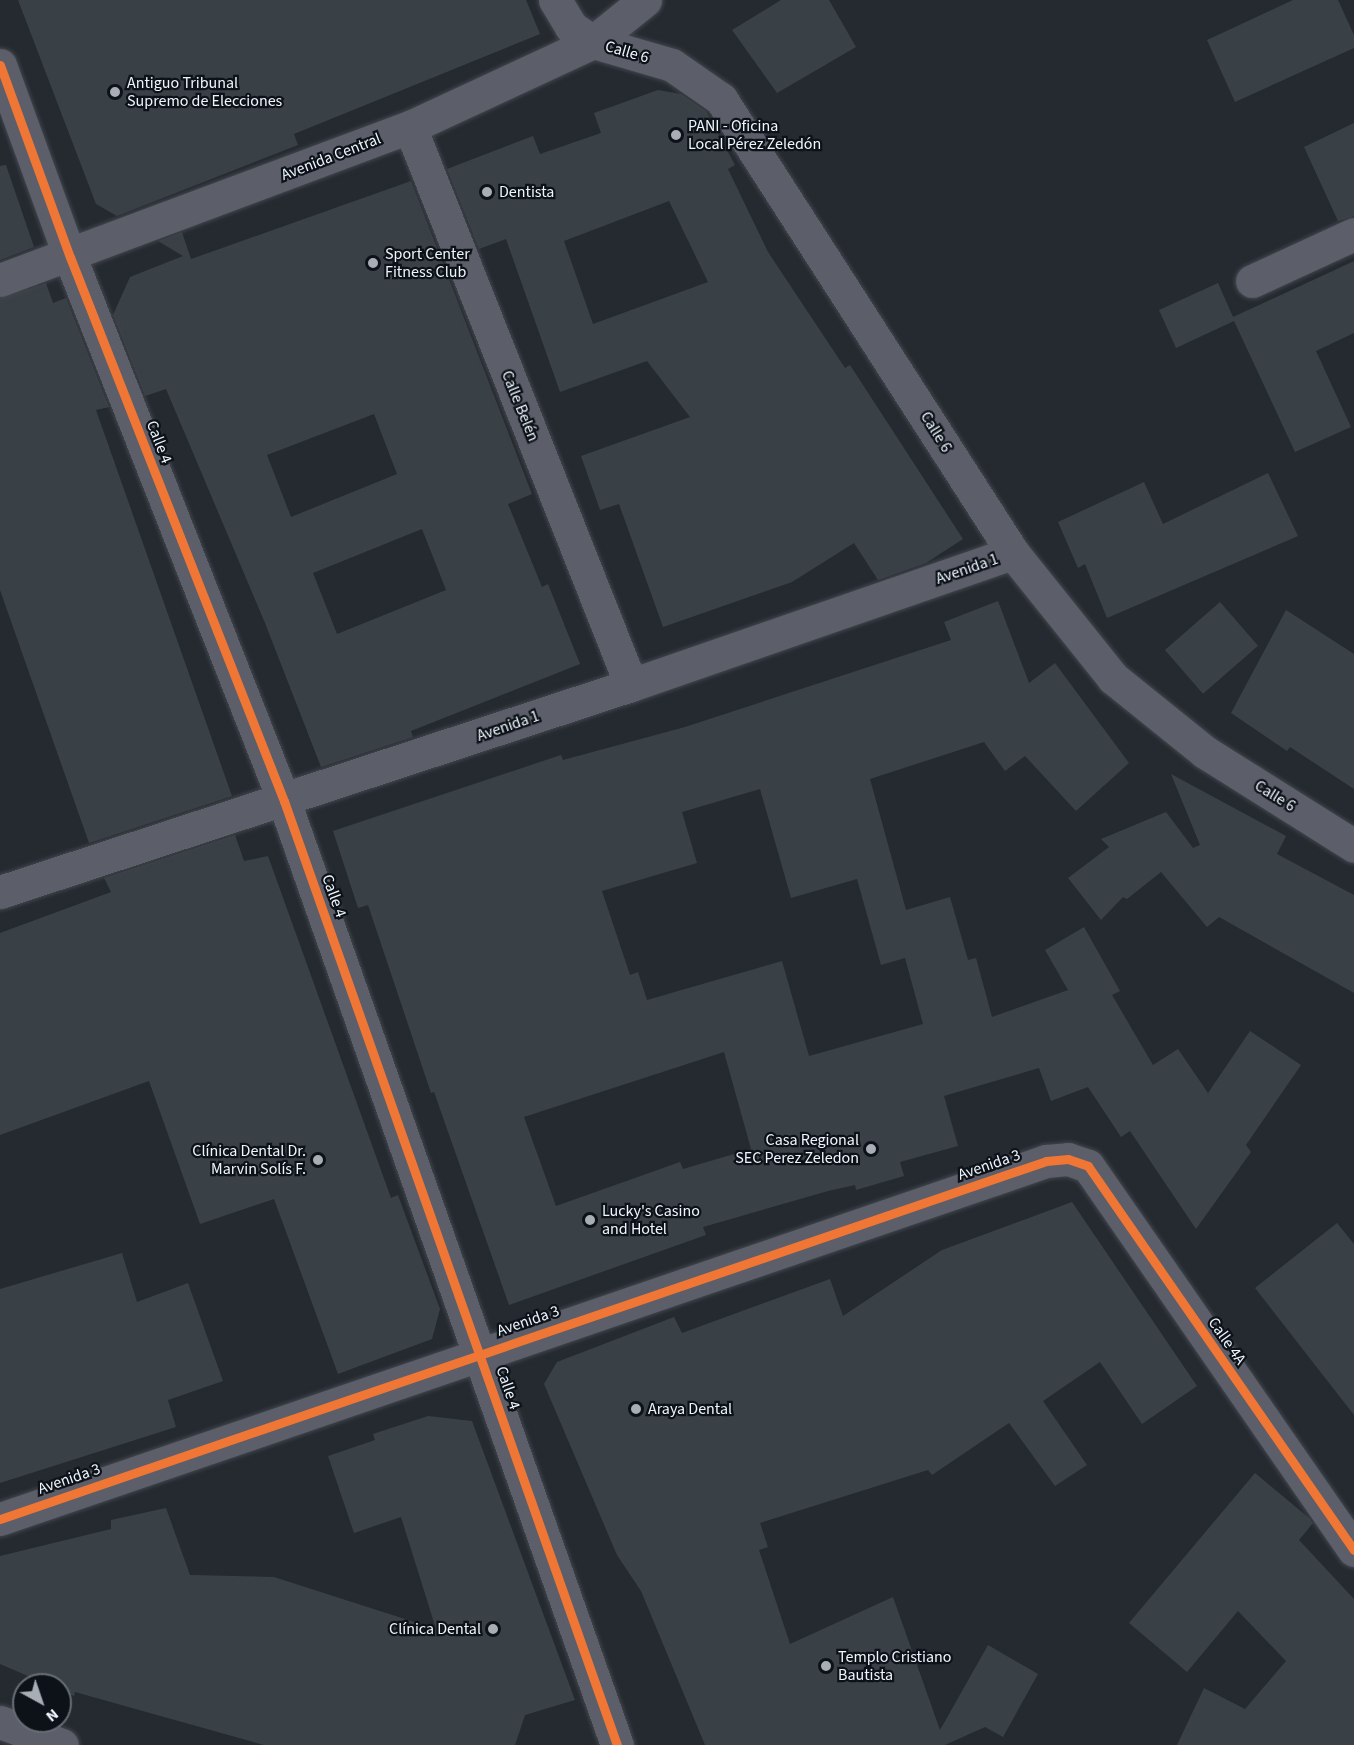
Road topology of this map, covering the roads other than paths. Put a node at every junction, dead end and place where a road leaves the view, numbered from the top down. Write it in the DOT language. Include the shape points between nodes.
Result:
graph roads {
  1 [pos="555,0"];
  2 [pos="645,0"];
  3 [pos="593,42"];
  4 [pos="0,65"];
  5 [pos="410,127"];
  6 [pos="1354,234"];
  7 [pos="70,257"];
  8 [pos="0,280"];
  9 [pos="1252,281"];
  10 [pos="1013,553"];
  11 [pos="631,685"];
  12 [pos="284,801"];
  13 [pos="1354,846"];
  14 [pos="0,892"];
  15 [pos="1068,1159"];
  16 [pos="480,1354"];
  17 [pos="0,1519"];
  18 [pos="1354,1550"];
  19 [pos="0,1722"];
  20 [pos="62,1745"];
  21 [pos="617,1745"];
  1 -- 3 [label="street, Calle 6" via="571,27"];
  2 -- 3 [label="street, Avenida Central"];
  3 -- 5 [label="street, Avenida Central"];
  3 -- 10 [label="street, Calle 6" via="672,65 722,99"];
  4 -- 7 [label="street, Calle 4"];
  5 -- 7 [label="street, Avenida Central"];
  5 -- 11 [label="street, Calle Belén"];
  6 -- 9 [label="street"];
  7 -- 8 [label="street, Avenida Central"];
  7 -- 12 [label="street, Calle 4"];
  10 -- 11 [label="street, Avenida 1"];
  10 -- 13 [label="street, Calle 6" via="1113,678 1205,752"];
  11 -- 12 [label="street, Avenida 1"];
  12 -- 14 [label="street, Avenida 1"];
  12 -- 16 [label="street, Calle 4"];
  15 -- 16 [label="street, Avenida 3" via="1046,1161"];
  15 -- 18 [label="street, Calle 4A" via="1088,1166"];
  16 -- 17 [label="street, Avenida 3"];
  16 -- 21 [label="street, Calle 4"];
  19 -- 20 [label="street"];
}
